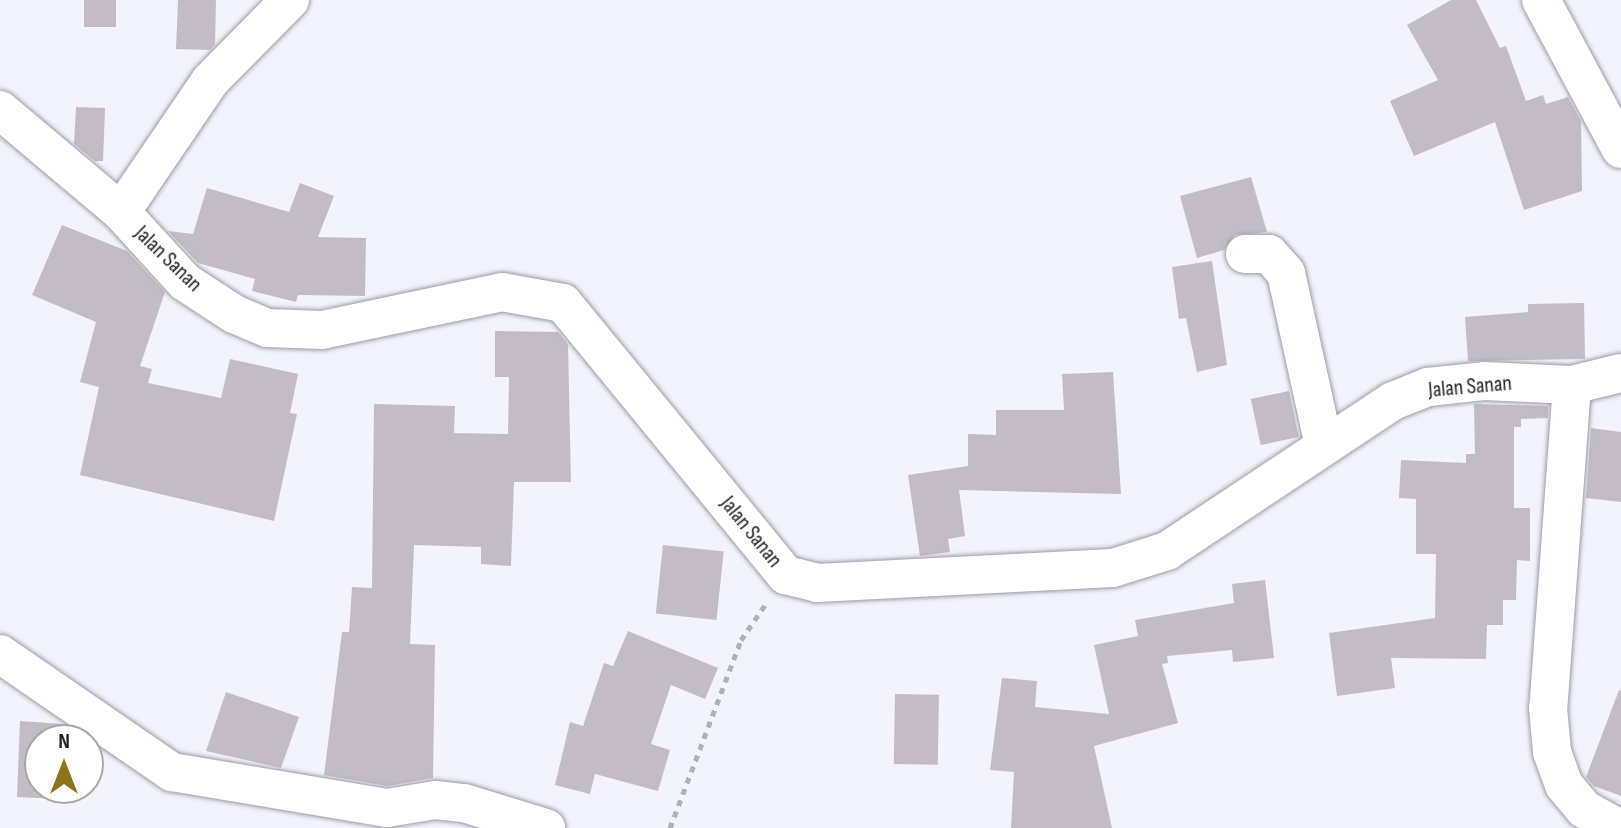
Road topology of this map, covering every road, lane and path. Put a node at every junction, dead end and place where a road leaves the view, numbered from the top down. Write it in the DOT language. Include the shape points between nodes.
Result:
graph roads {
  1 [pos="290,0"];
  2 [pos="1541,0"];
  3 [pos="0,110"];
  4 [pos="1621,149"];
  5 [pos="121,212"];
  6 [pos="1245,254"];
  7 [pos="1621,373"];
  8 [pos="1572,385"];
  9 [pos="1324,446"];
  10 [pos="786,575"];
  11 [pos="0,654"];
  12 [pos="546,828"];
  13 [pos="670,828"];
  14 [pos="1618,828"];
  1 -- 5 [label="street" via="210,81"];
  2 -- 4 [label="street"];
  3 -- 5 [label="street, Jalan Sanan"];
  5 -- 10 [label="street, Jalan Sanan" via="185,282 267,328 322,330 502,292 563,303"];
  6 -- 9 [label="street" via="1269,254 1286,273"];
  7 -- 8 [label="street, Jalan Sanan"];
  8 -- 9 [label="street, Jalan Sanan" via="1484,381 1428,387 1393,401"];
  8 -- 14 [label="street" via="1548,708 1552,752 1564,785 1584,809"];
  9 -- 10 [label="street, Jalan Sanan" via="1167,551 1113,568 869,583 817,583"];
  10 -- 13 [label="path" via="741,640"];
  11 -- 12 [label="street" via="172,772 387,808 435,800 464,803"];
}
